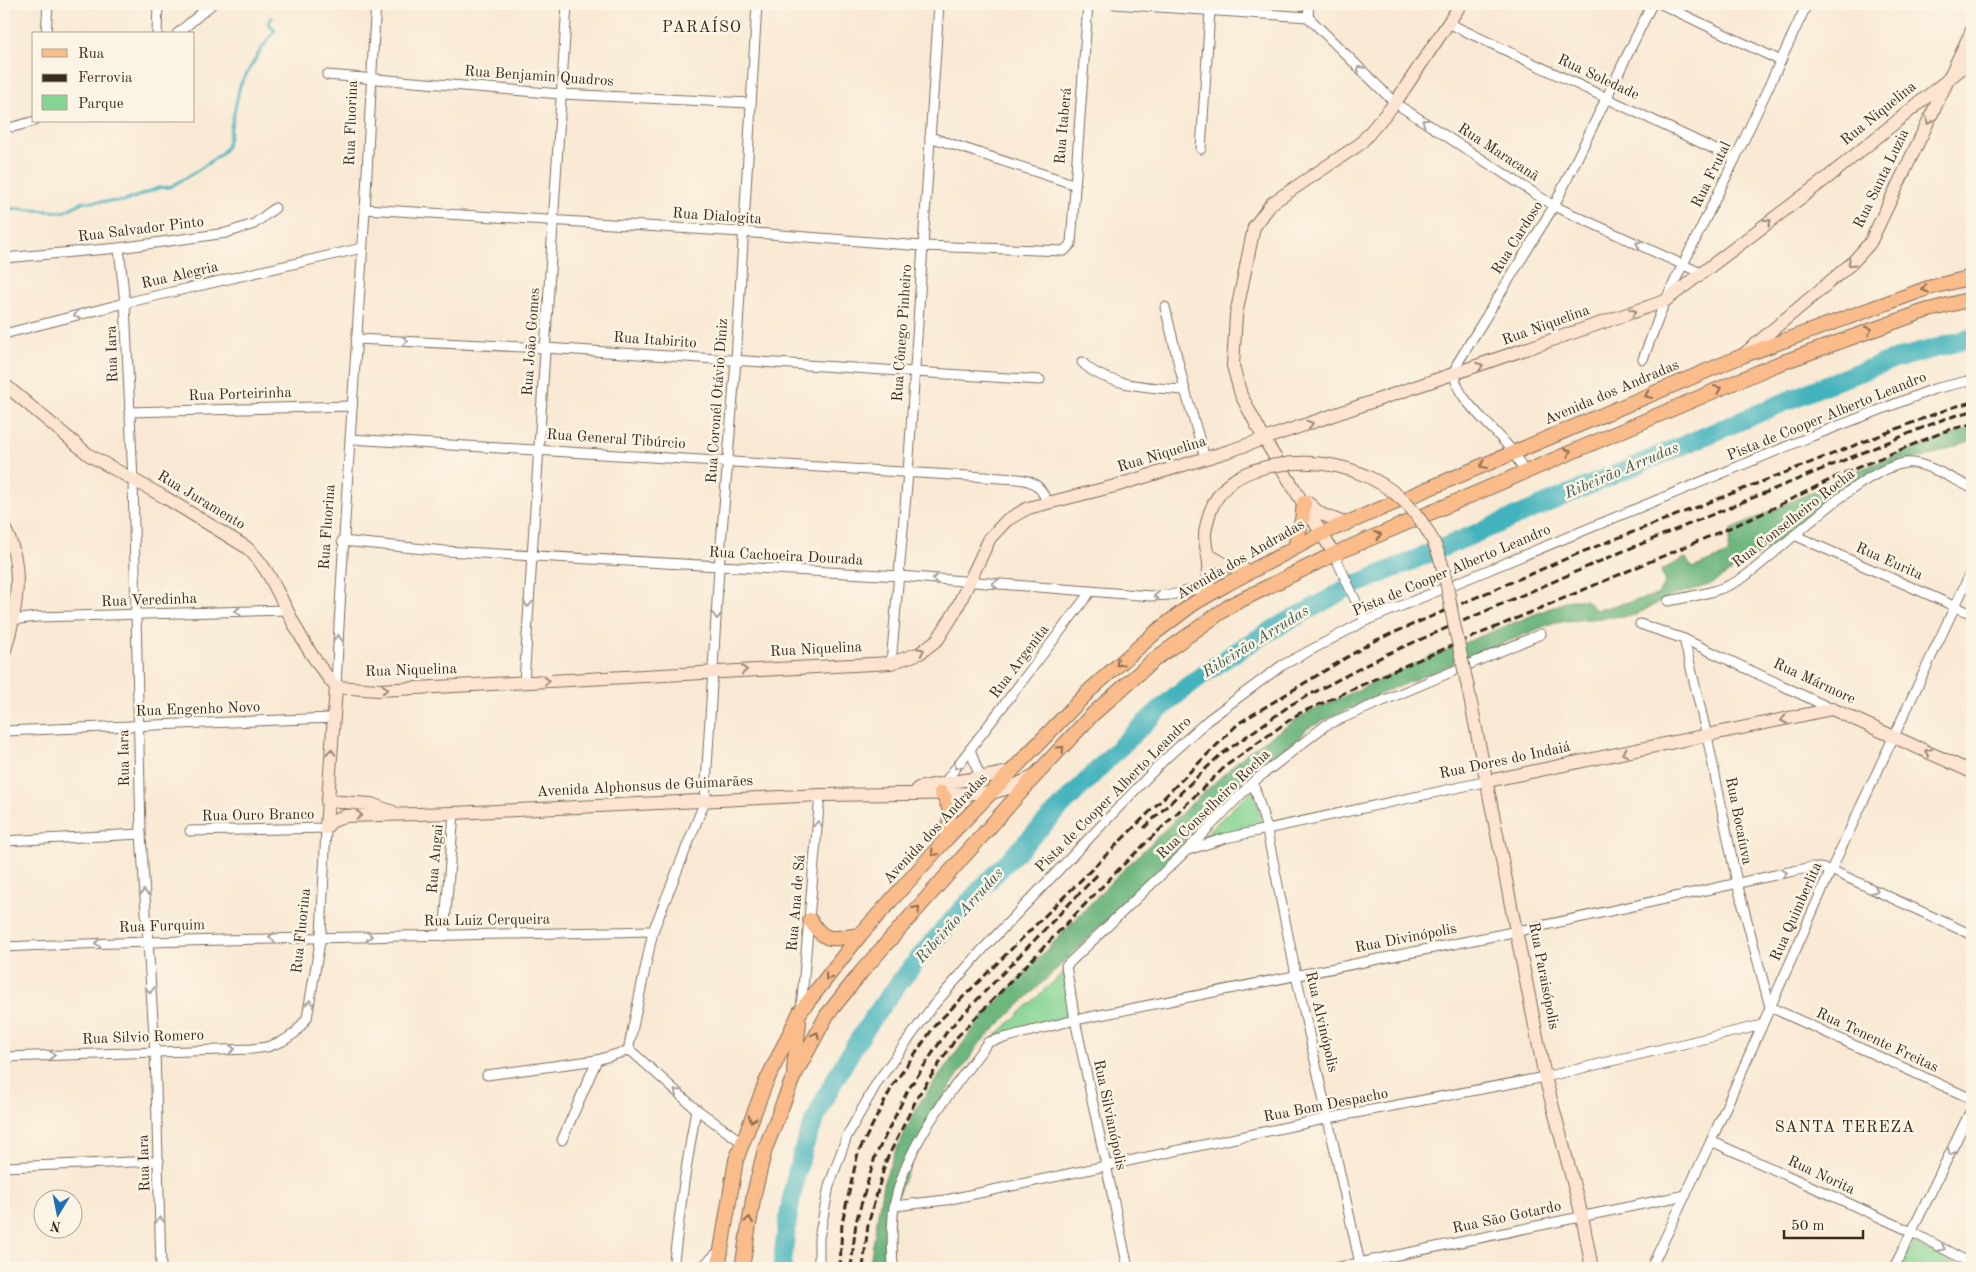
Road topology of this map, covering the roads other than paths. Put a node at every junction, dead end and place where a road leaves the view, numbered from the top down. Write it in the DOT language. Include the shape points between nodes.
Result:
graph roads {
  1 [pos="48,4"];
  2 [pos="158,4"];
  3 [pos="212,4"];
  4 [pos="376,4"];
  5 [pos="567,4"];
  6 [pos="757,4"];
  7 [pos="940,4"];
  8 [pos="1088,4"];
  9 [pos="1114,4"];
  10 [pos="1309,4"];
  11 [pos="1461,4"];
  12 [pos="1652,4"];
  13 [pos="1661,4"];
  14 [pos="1808,4"];
  15 [pos="1210,11"];
  16 [pos="1308,16"];
  17 [pos="1448,23"];
  18 [pos="1972,30"];
  19 [pos="46,32"];
  20 [pos="157,32"];
  21 [pos="179,32"];
  22 [pos="1972,60"];
  23 [pos="1781,61"];
  24 [pos="327,75"];
  25 [pos="1950,77"];
  26 [pos="370,78"];
  27 [pos="561,94"];
  28 [pos="1607,98"];
  29 [pos="750,103"];
  30 [pos="1395,103"];
  31 [pos="32,122"];
  32 [pos="14,127"];
  33 [pos="930,137"];
  34 [pos="1201,149"];
  35 [pos="1735,159"];
  36 [pos="1073,184"];
  37 [pos="1554,206"];
  38 [pos="275,208"];
  39 [pos="365,210"];
  40 [pos="554,220"];
  41 [pos="742,232"];
  42 [pos="922,246"];
  43 [pos="119,248"];
  44 [pos="362,248"];
  45 [pos="1067,249"];
  46 [pos="4,258"];
  47 [pos="1683,264"];
  48 [pos="1701,272"];
  49 [pos="1972,277"];
  50 [pos="1972,299"];
  51 [pos="1665,301"];
  52 [pos="125,302"];
  53 [pos="1165,307"];
  54 [pos="4,334"];
  55 [pos="356,339"];
  56 [pos="545,348"];
  57 [pos="1742,356"];
  58 [pos="1643,359"];
  59 [pos="736,360"];
  60 [pos="1082,362"];
  61 [pos="914,371"];
  62 [pos="1454,375"];
  63 [pos="1040,380"];
  64 [pos="1972,380"];
  65 [pos="4,384"];
  66 [pos="1185,390"];
  67 [pos="352,406"];
  68 [pos="129,412"];
  69 [pos="350,438"];
  70 [pos="1264,440"];
  71 [pos="538,449"];
  72 [pos="1514,451"];
  73 [pos="1205,458"];
  74 [pos="728,462"];
  75 [pos="1523,471"];
  76 [pos="908,473"];
  77 [pos="133,481"];
  78 [pos="1972,488"];
  79 [pos="1302,499"];
  80 [pos="1048,502"];
  81 [pos="1346,524"];
  82 [pos="4,528"];
  83 [pos="1321,534"];
  84 [pos="1794,536"];
  85 [pos="342,541"];
  86 [pos="1295,547"];
  87 [pos="1334,554"];
  88 [pos="1209,555"];
  89 [pos="531,556"];
  90 [pos="720,568"];
  91 [pos="1972,570"];
  92 [pos="1249,571"];
  93 [pos="900,576"];
  94 [pos="969,582"];
  95 [pos="1227,584"];
  96 [pos="1204,586"];
  97 [pos="1091,591"];
  98 [pos="1668,602"];
  99 [pos="1193,604"];
  100 [pos="1956,606"];
  101 [pos="287,610"];
  102 [pos="136,614"];
  103 [pos="1972,614"];
  104 [pos="12,620"];
  105 [pos="1365,621"];
  106 [pos="1640,624"];
  107 [pos="1541,634"];
  108 [pos="1684,639"];
  109 [pos="4,654"];
  110 [pos="891,663"];
  111 [pos="714,671"];
  112 [pos="524,683"];
  113 [pos="336,687"];
  114 [pos="1832,710"];
  115 [pos="333,718"];
  116 [pos="139,726"];
  117 [pos="4,731"];
  118 [pos="1708,736"];
  119 [pos="1893,736"];
  120 [pos="970,749"];
  121 [pos="1012,770"];
  122 [pos="1972,772"];
  123 [pos="1035,776"];
  124 [pos="984,778"];
  125 [pos="1488,781"];
  126 [pos="1253,782"];
  127 [pos="943,787"];
  128 [pos="991,792"];
  129 [pos="820,795"];
  130 [pos="327,801"];
  131 [pos="706,801"];
  132 [pos="396,813"];
  133 [pos="454,813"];
  134 [pos="326,828"];
  135 [pos="1267,828"];
  136 [pos="190,831"];
  137 [pos="141,834"];
  138 [pos="948,837"];
  139 [pos="4,841"];
  140 [pos="1187,850"];
  141 [pos="1831,870"];
  142 [pos="1737,883"];
  143 [pos="810,920"];
  144 [pos="653,931"];
  145 [pos="1518,931"];
  146 [pos="1972,935"];
  147 [pos="320,936"];
  148 [pos="444,936"];
  149 [pos="860,936"];
  150 [pos="146,941"];
  151 [pos="4,947"];
  152 [pos="1066,966"];
  153 [pos="1296,975"];
  154 [pos="1770,1007"];
  155 [pos="800,1012"];
  156 [pos="1075,1020"];
  157 [pos="1762,1025"];
  158 [pos="283,1041"];
  159 [pos="630,1050"];
  160 [pos="155,1051"];
  161 [pos="4,1057"];
  162 [pos="597,1060"];
  163 [pos="487,1075"];
  164 [pos="1545,1077"];
  165 [pos="793,1078"];
  166 [pos="1972,1099"];
  167 [pos="1972,1108"];
  168 [pos="696,1109"];
  169 [pos="1329,1118"];
  170 [pos="562,1140"];
  171 [pos="1711,1141"];
  172 [pos="743,1143"];
  173 [pos="159,1161"];
  174 [pos="1105,1166"];
  175 [pos="4,1167"];
  176 [pos="1686,1195"];
  177 [pos="894,1206"];
  178 [pos="1582,1216"];
  179 [pos="1912,1232"];
  180 [pos="720,1250"];
  181 [pos="1972,1264"];
  182 [pos="1361,1266"];
  183 [pos="161,1268"];
  184 [pos="673,1268"];
  185 [pos="701,1268"];
  186 [pos="718,1268"];
  187 [pos="742,1268"];
  188 [pos="819,1268"];
  189 [pos="893,1268"];
  190 [pos="1128,1268"];
  191 [pos="1335,1268"];
  192 [pos="1592,1268"];
  193 [pos="1651,1268"];
  194 [pos="1894,1268"];
  1 -- 19 [label="street"];
  2 -- 20 [label="street"];
  3 -- 21 [label="street"];
  4 -- 26 [label="street, Rua Fluorina"];
  5 -- 27 [label="street, Rua João Gomes"];
  6 -- 29 [label="street, Rua Coronél Otávio Diniz"];
  7 -- 33 [label="street, Rua Cônego Pinheiro"];
  8 -- 36 [label="street, Rua Itaberá"];
  9 -- 15 [label="street"];
  10 -- 16 [label="street"];
  11 -- 17 [label="street"];
  12 -- 28 [label="street, Rua Cardoso"];
  13 -- 23 [label="street"];
  14 -- 23 [label="street, Rua Frutal"];
  15 -- 16 [label="street"];
  15 -- 34 [label="street"];
  30 -- 16 [label="street, Rua Maracanã, one-way"];
  17 -- 28 [label="street, Rua Soledade"];
  17 -- 30 [label="street"];
  18 -- 25 [label="street, Rua Santa Luzia"];
  22 -- 25 [label="street, Rua Niquelina"];
  23 -- 35 [label="street, Rua Frutal"];
  24 -- 26 [label="street, Rua Benjamin Quadros"];
  48 -- 25 [label="street, Rua Niquelina, one-way" via="1827,178"];
  25 -- 57 [label="street, Rua Santa Luzia, one-way" via="1870,243 1852,263"];
  26 -- 27 [label="street, Rua Benjamin Quadros"];
  26 -- 39 [label="street, Rua Fluorina"];
  27 -- 29 [label="street, Rua Benjamin Quadros"];
  27 -- 40 [label="street, Rua João Gomes"];
  28 -- 35 [label="street, Rua Soledade"];
  28 -- 37 [label="street, Rua Cardoso"];
  29 -- 41 [label="street, Rua Coronél Otávio Diniz"];
  37 -- 30 [label="street, Rua Maracanã, one-way"];
  30 -- 70 [label="street" via="1360,144 1272,204 1254,227 1237,307 1232,358 1241,395"];
  31 -- 32 [label="street"];
  33 -- 36 [label="street"];
  33 -- 42 [label="street, Rua Cônego Pinheiro"];
  35 -- 47 [label="street, Rua Frutal"];
  36 -- 45 [label="street, Rua Itaberá" via="1071,244"];
  47 -- 37 [label="street, Rua Maracanã, one-way"];
  37 -- 62 [label="street, Rua Cardoso" via="1464,352"];
  38 -- 43 [label="street, Rua Salvador Pinto" via="254,224 226,233"];
  39 -- 40 [label="street, Rua Dialogita"];
  39 -- 44 [label="street, Rua Fluorina"];
  40 -- 41 [label="street, Rua Dialogita"];
  40 -- 56 [label="street, Rua João Gomes"];
  41 -- 42 [label="street, Rua Dialogita"];
  41 -- 59 [label="street, Rua Coronél Otávio Diniz"];
  42 -- 45 [label="street, Rua Dialogita" via="1060,252"];
  42 -- 61 [label="street, Rua Cônego Pinheiro"];
  43 -- 46 [label="street, Rua Salvador Pinto"];
  43 -- 52 [label="street, Rua Iara"];
  44 -- 52 [label="street, Rua Alegria"];
  44 -- 55 [label="street, Rua Fluorina"];
  47 -- 48 [label="street, Rua Maracanã"];
  47 -- 51 [label="street, Rua Frutal"];
  48 -- 51 [label="street, Rua Niquelina"];
  49 -- 57 [label="main road, Avenida dos Andradas, one-way" via="1928,288"];
  75 -- 50 [label="main road, one-way" via="1775,365 1925,311"];
  51 -- 58 [label="street, Rua Frutal"];
  62 -- 51 [label="street, Rua Niquelina, one-way"];
  52 -- 54 [label="street, Rua Alegria, one-way"];
  52 -- 68 [label="street, Rua Iara"];
  53 -- 66 [label="street"];
  55 -- 56 [label="street, Rua Itabirito, one-way"];
  55 -- 67 [label="street, Rua Fluorina"];
  56 -- 59 [label="street, Rua Itabirito"];
  56 -- 71 [label="street, Rua João Gomes"];
  57 -- 72 [label="main road, Avenida dos Andradas, one-way"];
  59 -- 61 [label="street, Rua Itabirito"];
  59 -- 74 [label="street, Rua Coronél Otávio Diniz"];
  60 -- 66 [label="street" via="1104,377 1153,388"];
  61 -- 63 [label="street, Rua Itabirito"];
  61 -- 76 [label="street, Rua Cônego Pinheiro"];
  70 -- 62 [label="street, Rua Niquelina, one-way"];
  62 -- 72 [label="street" via="1463,396"];
  64 -- 105 [label="street, Pista de Cooper Alberto Leandro" via="1934,389 1812,436"];
  65 -- 77 [label="street, Rua Juramento" via="89,456"];
  66 -- 73 [label="street"];
  67 -- 68 [label="street, Rua Porteirinha"];
  67 -- 69 [label="street, Rua Fluorina"];
  68 -- 77 [label="street, Rua Iara"];
  69 -- 71 [label="street, Rua General Tibúrcio"];
  69 -- 85 [label="street, Rua Fluorina"];
  70 -- 73 [label="street, Rua Niquelina"];
  70 -- 79 [label="street"];
  71 -- 74 [label="street, Rua General Tibúrcio"];
  71 -- 89 [label="street, Rua João Gomes"];
  72 -- 75 [label="street"];
  72 -- 81 [label="main road, Avenida dos Andradas, one-way"];
  73 -- 80 [label="street, Rua Niquelina" via="1115,486"];
  74 -- 76 [label="street, Rua General Tibúrcio"];
  74 -- 90 [label="street, Rua Coronél Otávio Diniz"];
  87 -- 75 [label="main road, one-way"];
  76 -- 80 [label="street, Rua General Tibúrcio" via="1025,480 1038,486"];
  76 -- 93 [label="street, Rua Cônego Pinheiro"];
  77 -- 101 [label="street, Rua Juramento" via="166,498 257,556"];
  77 -- 102 [label="street, Rua Iara"];
  78 -- 84 [label="street, Rua Conselheiro Rocha" via="1922,465 1906,463 1861,483"];
  79 -- 81 [label="street" via="1321,514"];
  79 -- 83 [label="street"];
  79 -- 86 [label="main road" via="1302,520"];
  80 -- 94 [label="street, Rua Niquelina" via="1028,508 997,529"];
  81 -- 83 [label="main road, Avenida dos Andradas"];
  82 -- 104 [label="street" via="14,552 17,578"];
  83 -- 86 [label="main road, Avenida dos Andradas"];
  83 -- 87 [label="street"];
  84 -- 98 [label="street, Rua Conselheiro Rocha" via="1743,578 1709,593"];
  84 -- 100 [label="street, Rua Eurita"];
  85 -- 89 [label="street, Rua Cachoeira Dourada" via="445,552"];
  113 -- 85 [label="street, Rua Fluorina, one-way"];
  86 -- 92 [label="main road, Avenida dos Andradas"];
  87 -- 105 [label="street"];
  123 -- 87 [label="main road, one-way" via="1093,714 1155,659 1231,605"];
  88 -- 92 [label="street" via="1224,564"];
  88 -- 96 [label="street, Rua Paraisópolis" via="1209,572"];
  88 -- 125 [label="street, Rua Paraisópolis, bridge" via="1205,535 1217,496 1240,475 1256,468 1308,463 1344,467 1387,486 1414,512 1434,542 1448,592"];
  89 -- 90 [label="street, Rua Cachoeira Dourada"];
  89 -- 112 [label="street, Rua João Gomes, one-way"];
  90 -- 93 [label="street, Rua Cachoeira Dourada"];
  90 -- 111 [label="street, Rua Coronél Otávio Diniz, one-way"];
  91 -- 100 [label="street, Rua Quimberlita"];
  92 -- 95 [label="main road, Avenida dos Andradas"];
  94 -- 93 [label="street, Rua Cachoeira Dourada, one-way"];
  93 -- 110 [label="street, Rua Cônego Pinheiro"];
  97 -- 94 [label="street, Rua Cachoeira Dourada, one-way"];
  110 -- 94 [label="street, Rua Niquelina, one-way" via="920,653 938,639"];
  95 -- 96 [label="street, Rua Cachoeira Dourada"];
  95 -- 99 [label="main road, Avenida dos Andradas"];
  96 -- 97 [label="street, Rua Cachoeira Dourada, one-way" via="1170,595 1151,596"];
  96 -- 99 [label="main road"];
  97 -- 120 [label="street, Rua Argenita"];
  99 -- 121 [label="main road, Avenida dos Andradas, one-way" via="1124,658"];
  100 -- 103 [label="street, Rua Eurita"];
  100 -- 119 [label="street, Rua Quimberlita"];
  101 -- 102 [label="street, Rua Veredinha, one-way"];
  101 -- 113 [label="street, Rua Juramento" via="315,661"];
  102 -- 104 [label="street, Rua Veredinha"];
  102 -- 116 [label="street, Rua Iara"];
  104 -- 109 [label="street"];
  105 -- 188 [label="street, Pista de Cooper Alberto Leandro" via="1281,666 1208,720 1158,767 932,1007 878,1081 847,1136 829,1186 819,1238"];
  106 -- 108 [label="street, Rua Mármore"];
  107 -- 126 [label="street, Rua Conselheiro Rocha" via="1326,725"];
  108 -- 114 [label="street, Rua Mármore"];
  108 -- 118 [label="street, Rua Bocaíuva"];
  111 -- 110 [label="street, Rua Niquelina, one-way"];
  112 -- 111 [label="street, Rua Niquelina, one-way"];
  111 -- 131 [label="street, Rua Coronél Otávio Diniz"];
  113 -- 112 [label="street, Rua Niquelina, one-way" via="378,690"];
  113 -- 115 [label="street, Rua Fluorina"];
  114 -- 118 [label="street, Rua Dores do Indaiá, one-way"];
  114 -- 119 [label="street, Rua Mármore"];
  115 -- 116 [label="street, Rua Engenho Novo"];
  130 -- 115 [label="street, Rua Fluorina, one-way"];
  116 -- 117 [label="street, Rua Engenho Novo"];
  116 -- 137 [label="street, Rua Iara"];
  118 -- 125 [label="street, Rua Dores do Indaiá, one-way"];
  118 -- 142 [label="street, Rua Bocaíuva"];
  122 -- 119 [label="street, Rua Mármore, one-way"];
  119 -- 141 [label="street, Rua Quimberlita"];
  120 -- 124 [label="street" via="978,772"];
  120 -- 127 [label="street, Rua Argenita, one-way"];
  121 -- 124 [label="street, Avenida Alphonsus de Guimarães"];
  121 -- 128 [label="main road, Avenida dos Andradas"];
  123 -- 128 [label="street, Avenida Alphonsus de Guimarães"];
  165 -- 123 [label="main road, one-way" via="827,1016 857,977"];
  124 -- 127 [label="street, Avenida Alphonsus de Guimarães"];
  125 -- 135 [label="street, Rua Dores do Indaiá"];
  125 -- 145 [label="street, Rua Paraisópolis"];
  126 -- 135 [label="street, Rua Alvinópolis"];
  126 -- 140 [label="street, Rua Conselheiro Rocha"];
  127 -- 128 [label="street, Avenida Alphonsus de Guimarães"];
  127 -- 129 [label="street, Avenida Alphonsus de Guimarães" via="896,793"];
  127 -- 138 [label="main road" via="950,811"];
  128 -- 138 [label="main road, Avenida dos Andradas"];
  129 -- 131 [label="street, Avenida Alphonsus de Guimarães"];
  143 -- 129 [label="street, Rua Ana de Sá, one-way"];
  130 -- 132 [label="street, Avenida Alphonsus de Guimarães" via="371,804"];
  130 -- 134 [label="street, Rua Fluorina"];
  131 -- 133 [label="street, Avenida Alphonsus de Guimarães"];
  131 -- 144 [label="street, Rua Coronél Otávio Diniz"];
  132 -- 133 [label="street, Avenida Alphonsus de Guimarães"];
  134 -- 132 [label="street, Avenida Alphonsus de Guimarães, one-way" via="345,816"];
  133 -- 148 [label="street, Rua Angai"];
  134 -- 136 [label="street, Rua Ouro Branco"];
  134 -- 147 [label="street, Rua Fluorina"];
  135 -- 140 [label="street, Rua Dores do Indaiá"];
  135 -- 153 [label="street, Rua Alvinópolis"];
  137 -- 139 [label="street"];
  150 -- 137 [label="street, Rua Iara, one-way"];
  138 -- 149 [label="main road, Avenida dos Andradas, one-way"];
  140 -- 152 [label="street, Rua Conselheiro Rocha"];
  142 -- 141 [label="street, Rua Divinópolis, one-way" via="1812,868"];
  141 -- 146 [label="street, one-way"];
  141 -- 154 [label="street, Rua Quimberlita"];
  142 -- 145 [label="street, Rua Divinópolis"];
  142 -- 154 [label="street, Rua Bocaíuva"];
  143 -- 149 [label="main road" via="827,938"];
  143 -- 155 [label="street, Rua Ana de Sá"];
  144 -- 148 [label="street, Rua Luiz Cerqueira"];
  144 -- 159 [label="street, Rua Coronél Otávio Diniz"];
  145 -- 153 [label="street, Rua Divinópolis"];
  145 -- 164 [label="street, Rua Paraisópolis"];
  147 -- 148 [label="street, Rua Luiz Cerqueira, one-way"];
  147 -- 150 [label="street, Rua Furquim, one-way"];
  158 -- 147 [label="street, Rua Fluorina, one-way" via="295,1033 307,1018"];
  149 -- 155 [label="main road, Avenida dos Andradas, one-way"];
  150 -- 151 [label="street, Rua Furquim, one-way"];
  150 -- 160 [label="street, Rua Iara, one-way"];
  152 -- 156 [label="street, Rua Silvianópolis"];
  153 -- 156 [label="street, Rua Divinópolis"];
  153 -- 169 [label="street, Rua Alvinópolis"];
  154 -- 157 [label="street, Rua Quimberlita"];
  154 -- 166 [label="street, Rua Tenente Freitas"];
  155 -- 165 [label="main road"];
  155 -- 172 [label="main road, Avenida dos Andradas, one-way" via="766,1082"];
  156 -- 174 [label="street, Rua Silvianópolis"];
  156 -- 177 [label="street, Rua Divinópolis" via="988,1042 930,1122 914,1150"];
  157 -- 164 [label="street, Rua Bom Despacho"];
  157 -- 171 [label="street, Rua Quimberlita"];
  160 -- 158 [label="street, Rua Silvio Romero, one-way" via="252,1049"];
  159 -- 162 [label="street"];
  168 -- 159 [label="street, one-way"];
  161 -- 160 [label="street, Rua Silvio Romero, one-way"];
  160 -- 173 [label="street, Rua Iara"];
  162 -- 163 [label="street"];
  162 -- 170 [label="street"];
  164 -- 169 [label="street, Rua Bom Despacho"];
  164 -- 178 [label="street, Rua Paraisópolis"];
  187 -- 165 [label="main road, one-way" via="765,1149"];
  167 -- 179 [label="street, one-way"];
  168 -- 172 [label="street"];
  168 -- 184 [label="street"];
  169 -- 174 [label="street, Rua Bom Despacho"];
  169 -- 182 [label="street, Rua Alvinópolis"];
  171 -- 176 [label="street, Rua Quimberlita"];
  171 -- 179 [label="street, Rua Norita"];
  172 -- 180 [label="main road, Avenida dos Andradas" via="736,1160"];
  173 -- 175 [label="street"];
  183 -- 173 [label="street, Rua Iara, one-way"];
  174 -- 177 [label="street, Rua Bom Despacho" via="946,1200"];
  174 -- 190 [label="street, Rua Silvianópolis"];
  176 -- 178 [label="street, Rua São Gotardo"];
  176 -- 193 [label="street, Rua Quimberlita"];
  177 -- 189 [label="street"];
  178 -- 182 [label="street, Rua São Gotardo"];
  178 -- 192 [label="street, Rua Paraisópolis"];
  179 -- 181 [label="street, Rua Norita, one-way"];
  179 -- 194 [label="street"];
  180 -- 185 [label="street"];
  180 -- 186 [label="main road, Avenida dos Andradas"];
  182 -- 191 [label="street, Rua São Gotardo"];
}
